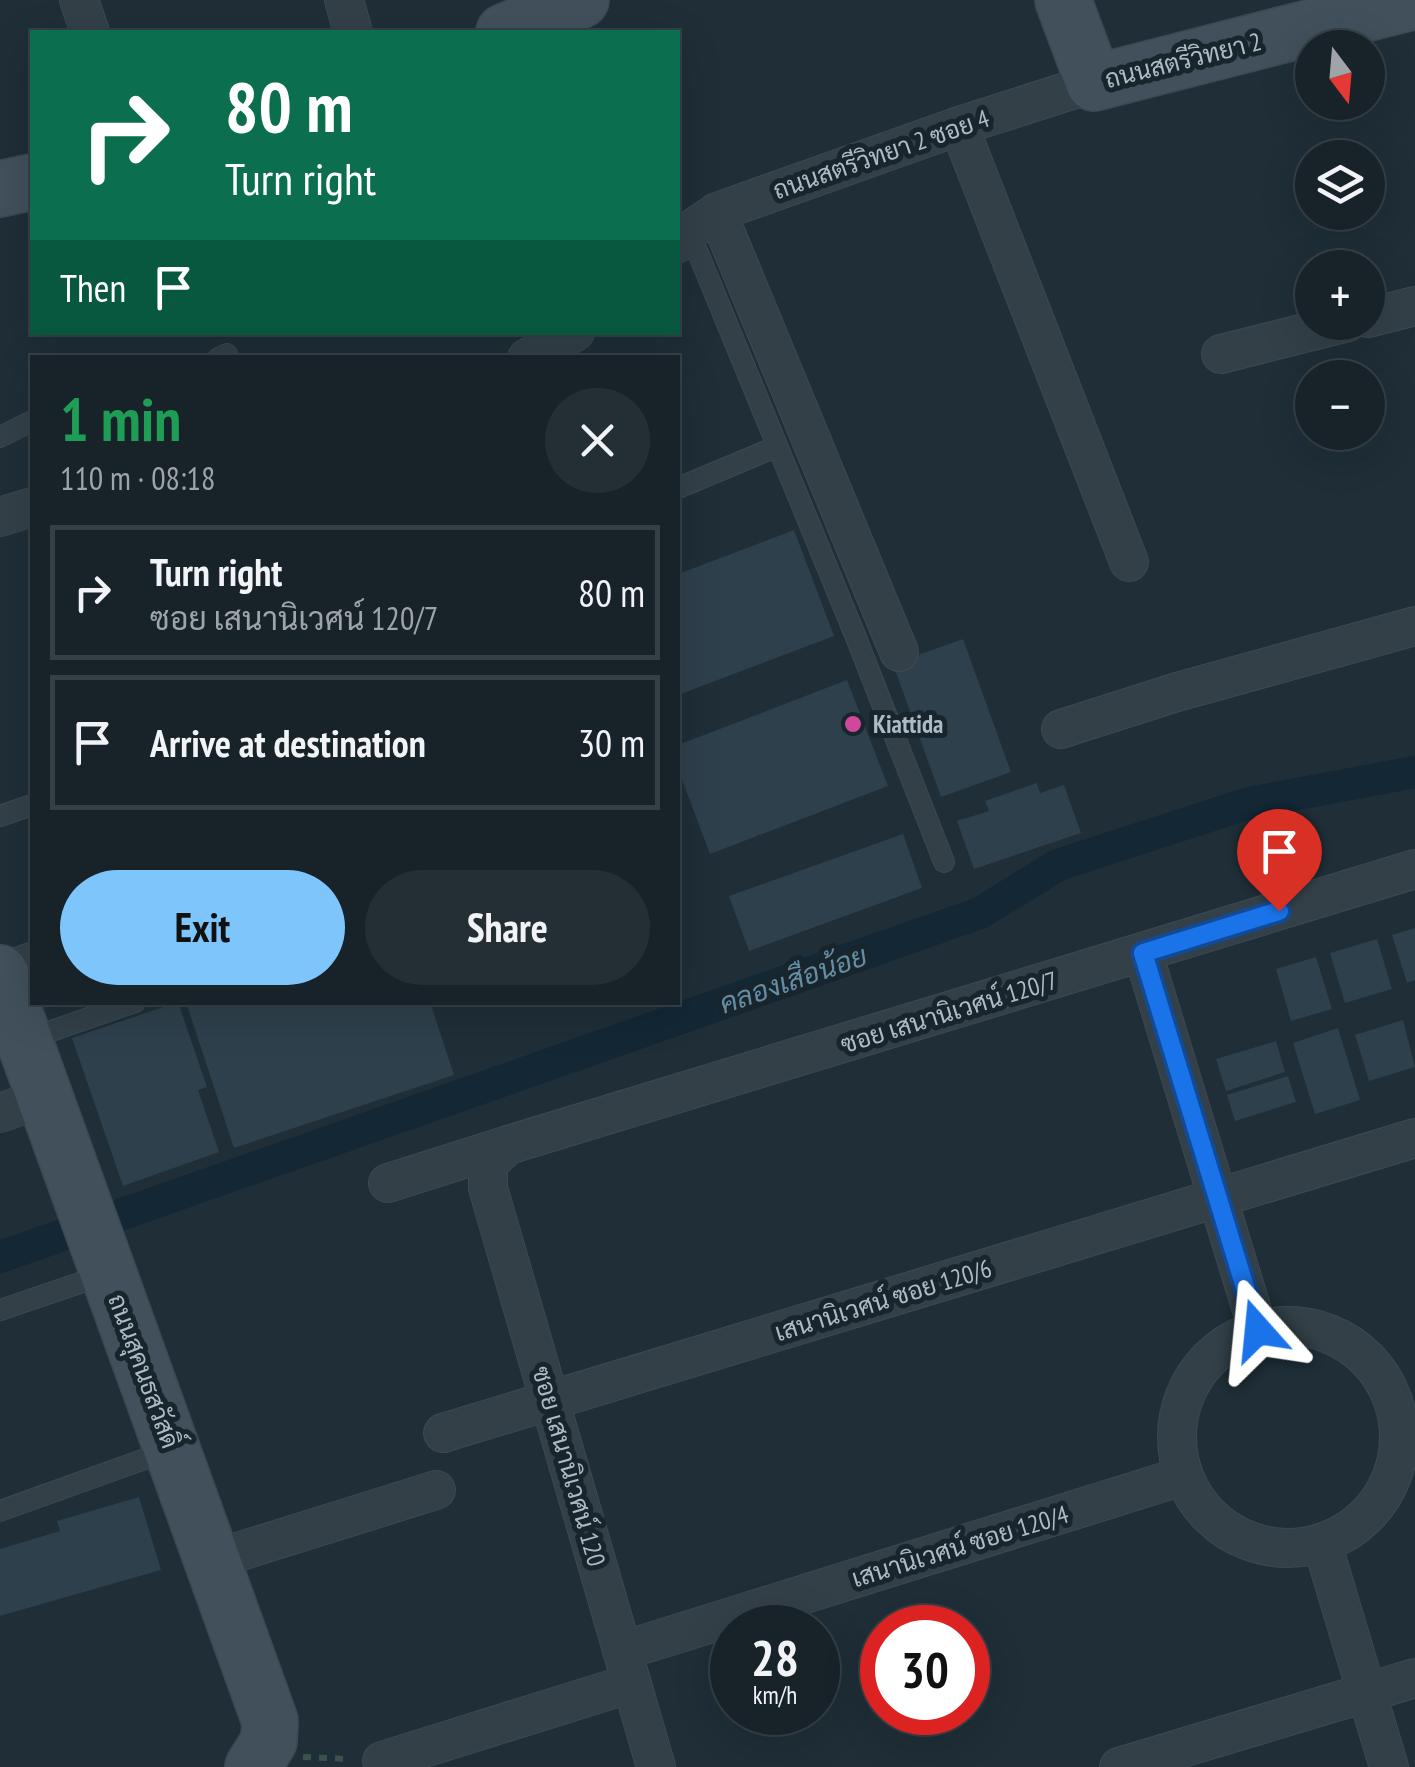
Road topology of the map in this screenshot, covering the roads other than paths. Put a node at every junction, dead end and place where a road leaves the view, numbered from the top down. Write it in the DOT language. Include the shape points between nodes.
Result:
graph roads {
  1 [pos="79,0"];
  2 [pos="344,0"];
  3 [pos="581,0"];
  4 [pos="1063,0"];
  5 [pos="1398,3"];
  6 [pos="89,30"];
  7 [pos="352,30"];
  8 [pos="509,30"];
  9 [pos="1094,83"];
  10 [pos="959,126"];
  11 [pos="30,182"];
  12 [pos="0,188"];
  13 [pos="695,229"];
  14 [pos="1415,306"];
  15 [pos="1385,314"];
  16 [pos="570,335"];
  17 [pos="1295,335"];
  18 [pos="1222,354"];
  19 [pos="534,355"];
  20 [pos="30,422"];
  21 [pos="0,437"];
  22 [pos="776,447"];
  23 [pos="680,487"];
  24 [pos="30,509"];
  25 [pos="0,517"];
  26 [pos="1129,562"];
  27 [pos="1415,626"];
  28 [pos="899,652"];
  29 [pos="1061,729"];
  30 [pos="30,807"];
  31 [pos="0,816"];
  32 [pos="944,862"];
  33 [pos="1415,869"];
  34 [pos="30,953"];
  35 [pos="1143,953"];
  36 [pos="0,964"];
  37 [pos="0,974"];
  38 [pos="127,1005"];
  39 [pos="24,1040"];
  40 [pos="22,1105"];
  41 [pos="1415,1138"];
  42 [pos="498,1155"];
  43 [pos="388,1183"];
  44 [pos="1216,1199"];
  45 [pos="97,1242"];
  46 [pos="0,1310"];
  47 [pos="1258,1330"];
  48 [pos="550,1401"];
  49 [pos="1406,1409"];
  50 [pos="443,1433"];
  51 [pos="172,1449"];
  52 [pos="1183,1476"];
  53 [pos="436,1490"];
  54 [pos="0,1510"];
  55 [pos="1322,1543"];
  56 [pos="212,1560"];
  57 [pos="627,1667"];
  58 [pos="1415,1678"];
  59 [pos="1366,1693"];
  60 [pos="257,1761"];
  61 [pos="382,1761"];
  62 [pos="656,1767"];
  63 [pos="1118,1767"];
  64 [pos="1389,1767"];
  1 -- 6 [label="street"];
  2 -- 7 [label="street"];
  3 -- 8 [label="main road"];
  4 -- 9 [label="main road, ถนนสตรีวิทยา 2"];
  5 -- 9 [label="main road, ถนนสตรีวิทยา 2"];
  9 -- 10 [label="street, ถนนสตรีวิทยา 2 ซอย 4"];
  10 -- 13 [label="street, ถนนสตรีวิทยา 2 ซอย 4"];
  10 -- 26 [label="street"];
  11 -- 12 [label="main road"];
  13 -- 22 [label="lane"];
  13 -- 28 [label="street"];
  14 -- 15 [label="street"];
  16 -- 19 [label="street"];
  17 -- 18 [label="street"];
  20 -- 21 [label="lane"];
  22 -- 23 [label="lane"];
  22 -- 32 [label="lane"];
  24 -- 25 [label="street"];
  27 -- 29 [label="street"];
  30 -- 31 [label="lane"];
  33 -- 35 [label="street, ซอย เสนานิเวศน์ 120/7"];
  34 -- 36 [label="lane"];
  35 -- 42 [label="street, ซอย เสนานิเวศน์ 120/7"];
  35 -- 44 [label="street"];
  37 -- 39 [label="main road, ถนนสุคนธสวัสดิ์"];
  38 -- 39 [label="lane"];
  39 -- 40 [label="main road, ถนนสุคนธสวัสดิ์"];
  40 -- 45 [label="main road, ถนนสุคนธสวัสดิ์"];
  41 -- 44 [label="street, เสนานิเวศน์ ซอย 120/6"];
  42 -- 43 [label="street, ซอย เสนานิเวศน์ 120/7"];
  42 -- 48 [label="street, ซอย เสนานิเวศน์ 120" via="488,1188"];
  44 -- 47 [label="street"];
  44 -- 48 [label="street, เสนานิเวศน์ ซอย 120/6"];
  45 -- 46 [label="lane"];
  45 -- 51 [label="main road, ถนนสุคนธสวัสดิ์"];
  47 -- 49 [label="street" via="1284,1326 1334,1335 1375,1366"];
  47 -- 52 [label="street" via="1206,1361 1188,1386 1178,1416"];
  48 -- 50 [label="street, เสนานิเวศน์ ซอย 120/6"];
  48 -- 57 [label="street, ซอย เสนานิเวศน์ 120"];
  49 -- 55 [label="street" via="1393,1476 1376,1505"];
  51 -- 54 [label="lane"];
  51 -- 56 [label="main road, ถนนสุคนธสวัสดิ์"];
  52 -- 55 [label="street" via="1200,1506 1255,1543"];
  52 -- 57 [label="street, เสนานิเวศน์ ซอย 120/4"];
  53 -- 56 [label="street"];
  55 -- 59 [label="street"];
  56 -- 60 [label="main road, ถนนสุคนธสวัสดิ์" via="270,1721 269,1741"];
  57 -- 61 [label="street, เสนานิเวศน์ ซอย 120/4"];
  57 -- 62 [label="street, ซอย เสนานิเวศน์ 120"];
  58 -- 59 [label="street"];
  59 -- 63 [label="street"];
  59 -- 64 [label="street"];
}
